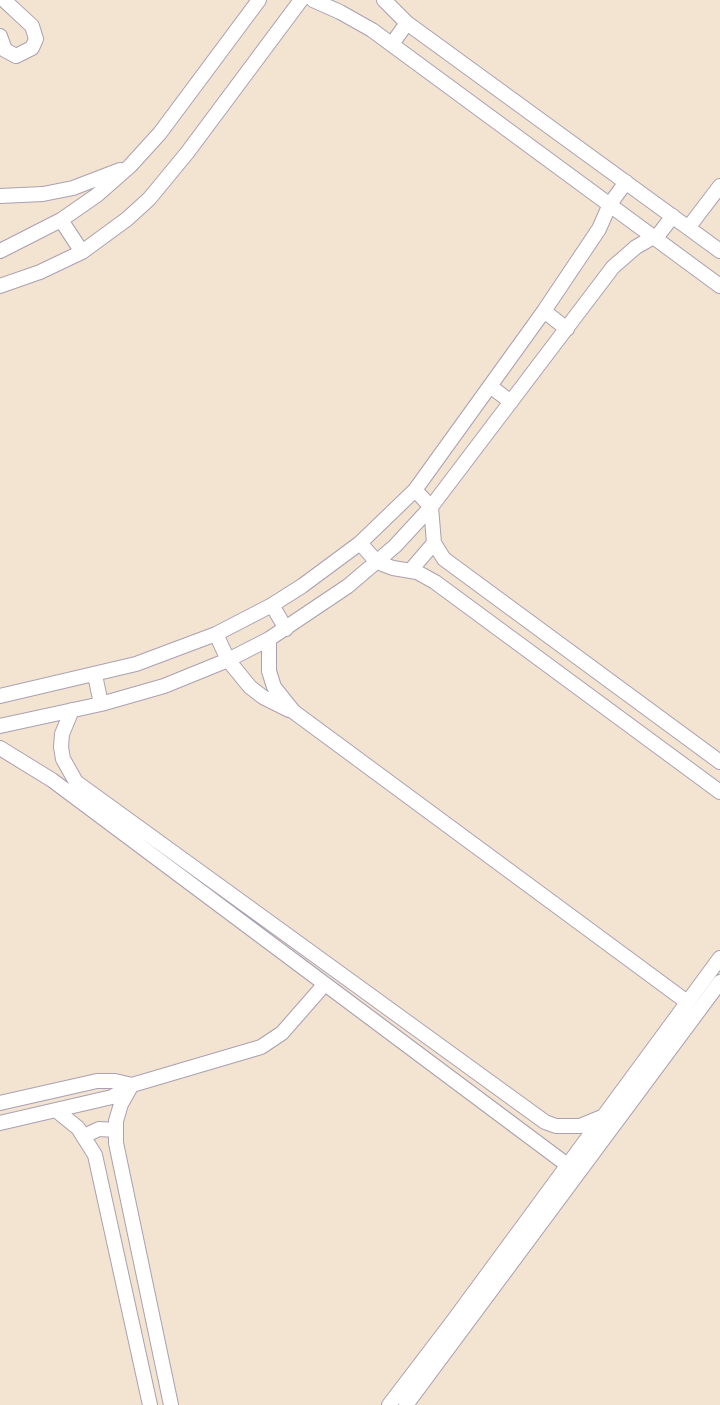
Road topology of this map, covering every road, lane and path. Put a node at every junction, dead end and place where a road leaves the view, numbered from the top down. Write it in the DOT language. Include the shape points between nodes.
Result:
graph roads {
  1 [pos="4,0"];
  2 [pos="259,0"];
  3 [pos="302,0"];
  4 [pos="312,0"];
  5 [pos="348,0"];
  6 [pos="384,0"];
  7 [pos="340,12"];
  8 [pos="407,23"];
  9 [pos="0,36"];
  10 [pos="392,44"];
  11 [pos="130,166"];
  12 [pos="626,182"];
  13 [pos="720,186"];
  14 [pos="0,196"];
  15 [pos="610,204"];
  16 [pos="673,216"];
  17 [pos="61,220"];
  18 [pos="688,228"];
  19 [pos="655,238"];
  20 [pos="0,251"];
  21 [pos="720,251"];
  22 [pos="82,252"];
  23 [pos="0,286"];
  24 [pos="720,286"];
  25 [pos="544,311"];
  26 [pos="567,329"];
  27 [pos="490,386"];
  28 [pos="512,402"];
  29 [pos="415,490"];
  30 [pos="431,507"];
  31 [pos="360,543"];
  32 [pos="434,543"];
  33 [pos="377,562"];
  34 [pos="410,571"];
  35 [pos="478,584"];
  36 [pos="463,603"];
  37 [pos="272,605"];
  38 [pos="286,629"];
  39 [pos="216,634"];
  40 [pos="268,639"];
  41 [pos="560,644"];
  42 [pos="228,660"];
  43 [pos="545,663"];
  44 [pos="95,675"];
  45 [pos="0,696"];
  46 [pos="101,704"];
  47 [pos="72,710"];
  48 [pos="294,712"];
  49 [pos="0,726"];
  50 [pos="0,748"];
  51 [pos="720,762"];
  52 [pos="720,792"];
  53 [pos="96,796"];
  54 [pos="88,807"];
  55 [pos="268,922"];
  56 [pos="258,935"];
  57 [pos="720,958"];
  58 [pos="720,982"];
  59 [pos="324,985"];
  60 [pos="687,1002"];
  61 [pos="132,1085"];
  62 [pos="0,1103"];
  63 [pos="57,1111"];
  64 [pos="602,1117"];
  65 [pos="0,1123"];
  66 [pos="116,1130"];
  67 [pos="84,1136"];
  68 [pos="572,1169"];
  69 [pos="144,1274"];
  70 [pos="123,1278"];
  71 [pos="458,1325"];
  72 [pos="161,1356"];
  73 [pos="141,1361"];
  74 [pos="150,1405"];
  75 [pos="171,1405"];
  76 [pos="389,1405"];
  77 [pos="406,1405"];
  1 -- 9 [label="street" via="32,26 36,39 29,51 16,56 5,50"];
  2 -- 11 [label="street" via="160,133"];
  3 -- 22 [label="street" via="169,177 127,219"];
  4 -- 7 [label="street"];
  5 -- 7 [label="street"];
  6 -- 8 [label="street"];
  7 -- 10 [label="street"];
  8 -- 10 [label="street"];
  8 -- 12 [label="street"];
  10 -- 15 [label="street"];
  11 -- 14 [label="street" via="73,188 44,194"];
  11 -- 17 [label="street"];
  12 -- 15 [label="street"];
  12 -- 16 [label="street"];
  13 -- 18 [label="street"];
  15 -- 19 [label="street"];
  15 -- 25 [label="street" via="599,229"];
  16 -- 18 [label="street"];
  16 -- 19 [label="street"];
  17 -- 20 [label="street"];
  17 -- 22 [label="street"];
  18 -- 21 [label="street"];
  19 -- 24 [label="street"];
  19 -- 26 [label="street" via="632,250 613,267"];
  22 -- 23 [label="street"];
  25 -- 26 [label="street"];
  25 -- 27 [label="street"];
  26 -- 28 [label="street"];
  27 -- 28 [label="street"];
  27 -- 29 [label="street"];
  28 -- 30 [label="street"];
  29 -- 30 [label="street"];
  29 -- 31 [label="street"];
  30 -- 32 [label="street"];
  30 -- 33 [label="street"];
  31 -- 33 [label="street"];
  31 -- 37 [label="street"];
  32 -- 34 [label="street"];
  32 -- 35 [label="street" via="444,559"];
  33 -- 34 [label="street"];
  33 -- 38 [label="street"];
  34 -- 36 [label="street" via="429,578"];
  35 -- 36 [label="street"];
  35 -- 41 [label="street"];
  36 -- 43 [label="street"];
  37 -- 38 [label="street"];
  37 -- 39 [label="street"];
  38 -- 40 [label="street"];
  39 -- 42 [label="street"];
  39 -- 44 [label="street" via="136,664"];
  40 -- 42 [label="street"];
  40 -- 48 [label="street" via="267,655 272,679"];
  41 -- 43 [label="street"];
  41 -- 51 [label="street"];
  42 -- 46 [label="street" via="164,686"];
  42 -- 48 [label="street" via="256,692"];
  43 -- 52 [label="street"];
  44 -- 45 [label="street"];
  44 -- 46 [label="street"];
  46 -- 47 [label="street"];
  47 -- 49 [label="street"];
  47 -- 53 [label="street" via="62,734 64,760 76,782"];
  48 -- 60 [label="street"];
  50 -- 54 [label="street" via="36,769"];
  53 -- 54 [label="street"];
  53 -- 55 [label="street"];
  54 -- 56 [label="street"];
  55 -- 56 [label="street"];
  55 -- 64 [label="street" via="545,1122 580,1126"];
  56 -- 59 [label="street"];
  57 -- 60 [label="street"];
  58 -- 68 [label="street"];
  59 -- 61 [label="street" via="282,1033 261,1047"];
  59 -- 68 [label="street"];
  60 -- 64 [label="street"];
  61 -- 62 [label="street" via="97,1081"];
  61 -- 63 [label="street" via="112,1097"];
  61 -- 66 [label="street" via="121,1104"];
  63 -- 65 [label="street"];
  63 -- 67 [label="street"];
  64 -- 68 [label="street"];
  66 -- 67 [label="street" via="99,1128"];
  66 -- 69 [label="street"];
  67 -- 70 [label="street" via="95,1155"];
  68 -- 71 [label="street"];
  69 -- 70 [label="street"];
  69 -- 72 [label="street"];
  70 -- 73 [label="street"];
  71 -- 76 [label="street"];
  71 -- 77 [label="street"];
  72 -- 73 [label="street"];
  72 -- 75 [label="street"];
  73 -- 74 [label="street"];
}
